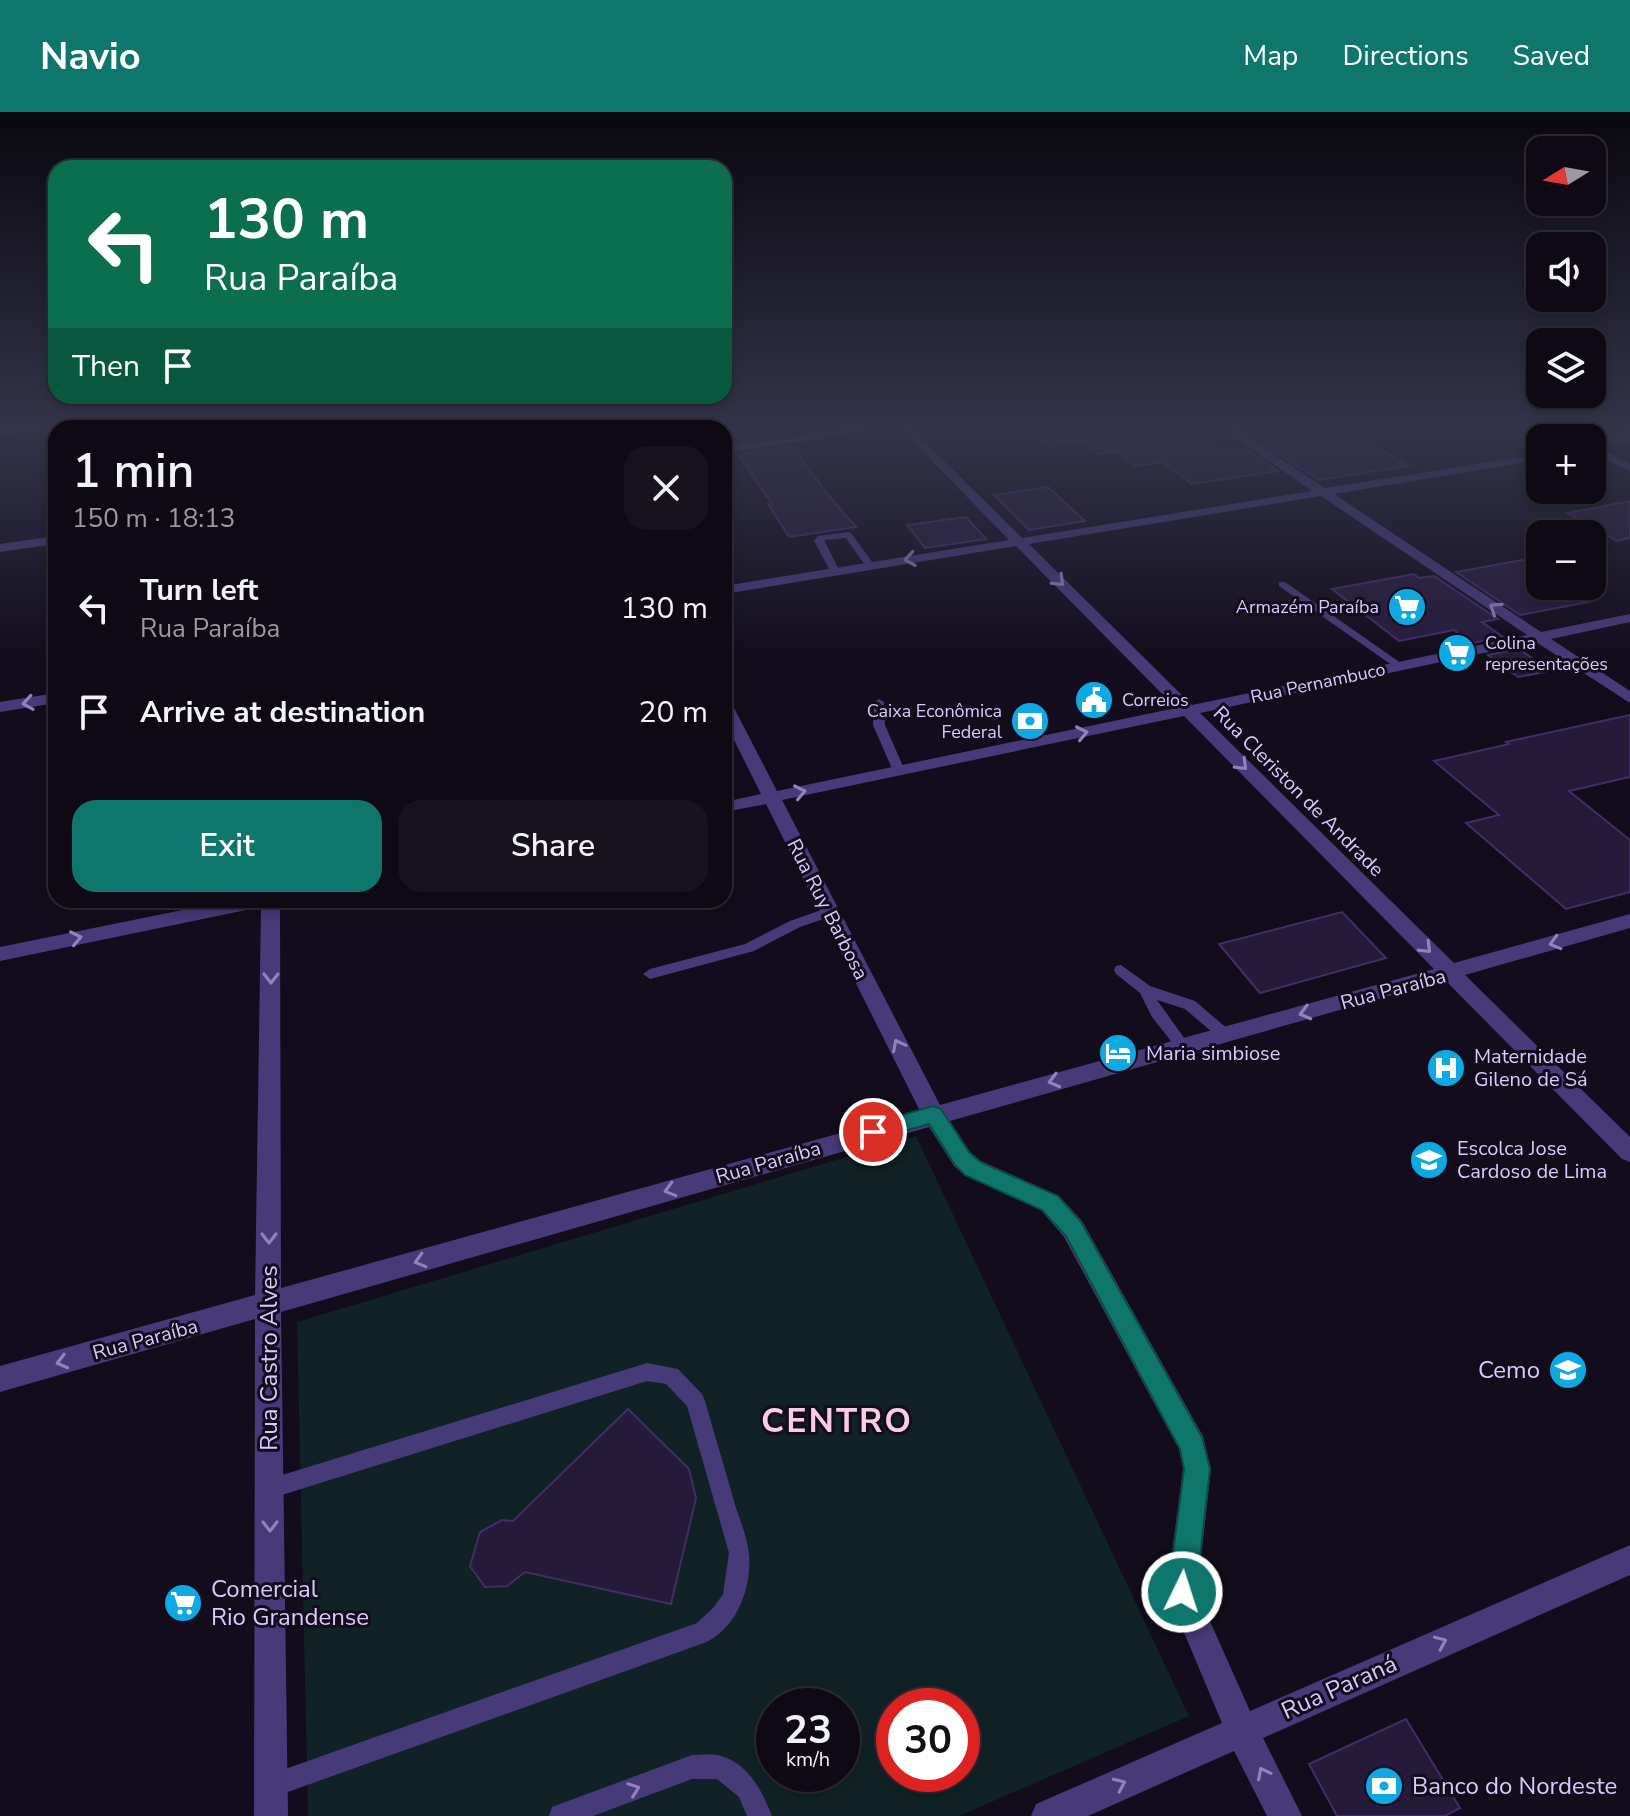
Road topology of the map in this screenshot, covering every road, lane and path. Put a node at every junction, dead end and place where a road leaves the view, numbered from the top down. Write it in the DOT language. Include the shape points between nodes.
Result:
graph roads {
  1 [pos="984,507"];
  2 [pos="1236,507"];
  3 [pos="1346,507"];
  4 [pos="48,541"];
  5 [pos="1020,542"];
  6 [pos="0,548"];
  7 [pos="870,566"];
  8 [pos="835,572"];
  9 [pos="1282,584"];
  10 [pos="732,589"];
  11 [pos="1630,618"];
  12 [pos="1538,636"];
  13 [pos="1400,666"];
  14 [pos="1630,698"];
  15 [pos="48,699"];
  16 [pos="879,702"];
  17 [pos="0,707"];
  18 [pos="1187,711"];
  19 [pos="732,720"];
  20 [pos="899,771"];
  21 [pos="771,798"];
  22 [pos="732,805"];
  23 [pos="225,908"];
  24 [pos="271,908"];
  25 [pos="830,912"];
  26 [pos="1630,921"];
  27 [pos="0,954"];
  28 [pos="1121,970"];
  29 [pos="1451,973"];
  30 [pos="650,974"];
  31 [pos="1145,990"];
  32 [pos="1224,1034"];
  33 [pos="1183,1046"];
  34 [pos="933,1114"];
  35 [pos="1630,1152"];
  36 [pos="268,1305"];
  37 [pos="0,1379"];
  38 [pos="269,1489"];
  39 [pos="1630,1560"];
  40 [pos="1241,1729"];
  41 [pos="271,1787"];
  42 [pos="271,1816"];
  43 [pos="561,1816"];
  44 [pos="760,1816"];
  45 [pos="1048,1816"];
  46 [pos="1285,1816"];
  1 -- 5 [label="street, Rua Cleriston de Andrade"];
  2 -- 5 [label="street"];
  12 -- 3 [label="street, one-way"];
  4 -- 6 [label="street"];
  5 -- 7 [label="street, one-way"];
  5 -- 18 [label="street, Rua Cleriston de Andrade, one-way"];
  7 -- 8 [label="street"];
  7 -- 8 [label="lane" via="848,535 821,538 818,544"];
  8 -- 10 [label="street"];
  9 -- 13 [label="lane"];
  11 -- 12 [label="street, Rua Pernambuco"];
  12 -- 13 [label="street, Rua Pernambuco"];
  12 -- 14 [label="street"];
  13 -- 18 [label="street, Rua Pernambuco"];
  15 -- 17 [label="street, one-way"];
  16 -- 20 [label="lane" via="879,725"];
  20 -- 18 [label="street, Rua Pernambuco, one-way"];
  18 -- 29 [label="street, Rua Cleriston de Andrade, one-way"];
  19 -- 21 [label="street, Rua Ruy Barbosa"];
  21 -- 20 [label="street, Rua Pernambuco, one-way"];
  21 -- 22 [label="street, Rua Pernambuco"];
  21 -- 25 [label="street, Rua Ruy Barbosa"];
  27 -- 23 [label="street, one-way"];
  24 -- 36 [label="street, Rua Castro Alves, one-way"];
  25 -- 30 [label="lane" via="749,948"];
  34 -- 25 [label="street, Rua Ruy Barbosa, one-way"];
  26 -- 29 [label="street, Rua Paraíba, one-way"];
  28 -- 31 [label="lane"];
  29 -- 32 [label="street, Rua Paraíba, one-way"];
  29 -- 35 [label="street, Rua Cleriston de Andrade"];
  31 -- 32 [label="lane" via="1190,1005"];
  31 -- 33 [label="lane"];
  32 -- 33 [label="street, Rua Paraíba"];
  33 -- 34 [label="street, Rua Paraíba, one-way"];
  34 -- 36 [label="street, Rua Paraíba, one-way"];
  34 -- 40 [label="street, Rua Ruy Barbosa" via="962,1159 1050,1203 1073,1229 1193,1446 1197,1469 1182,1592"];
  36 -- 37 [label="street, Rua Paraíba, one-way"];
  36 -- 38 [label="street, Rua Castro Alves"];
  38 -- 41 [label="street, Rua Castro Alves, one-way"];
  38 -- 41 [label="lane" via="659,1372 671,1375 695,1401 739,1553 732,1604 704,1632"];
  40 -- 39 [label="street, Rua Paraná, one-way"];
  45 -- 40 [label="street, Rua Paraná, one-way"];
  46 -- 40 [label="street, one-way"];
  41 -- 42 [label="street, Rua Castro Alves"];
  43 -- 44 [label="lane, one-way" via="692,1767 721,1767 747,1789"];
}
